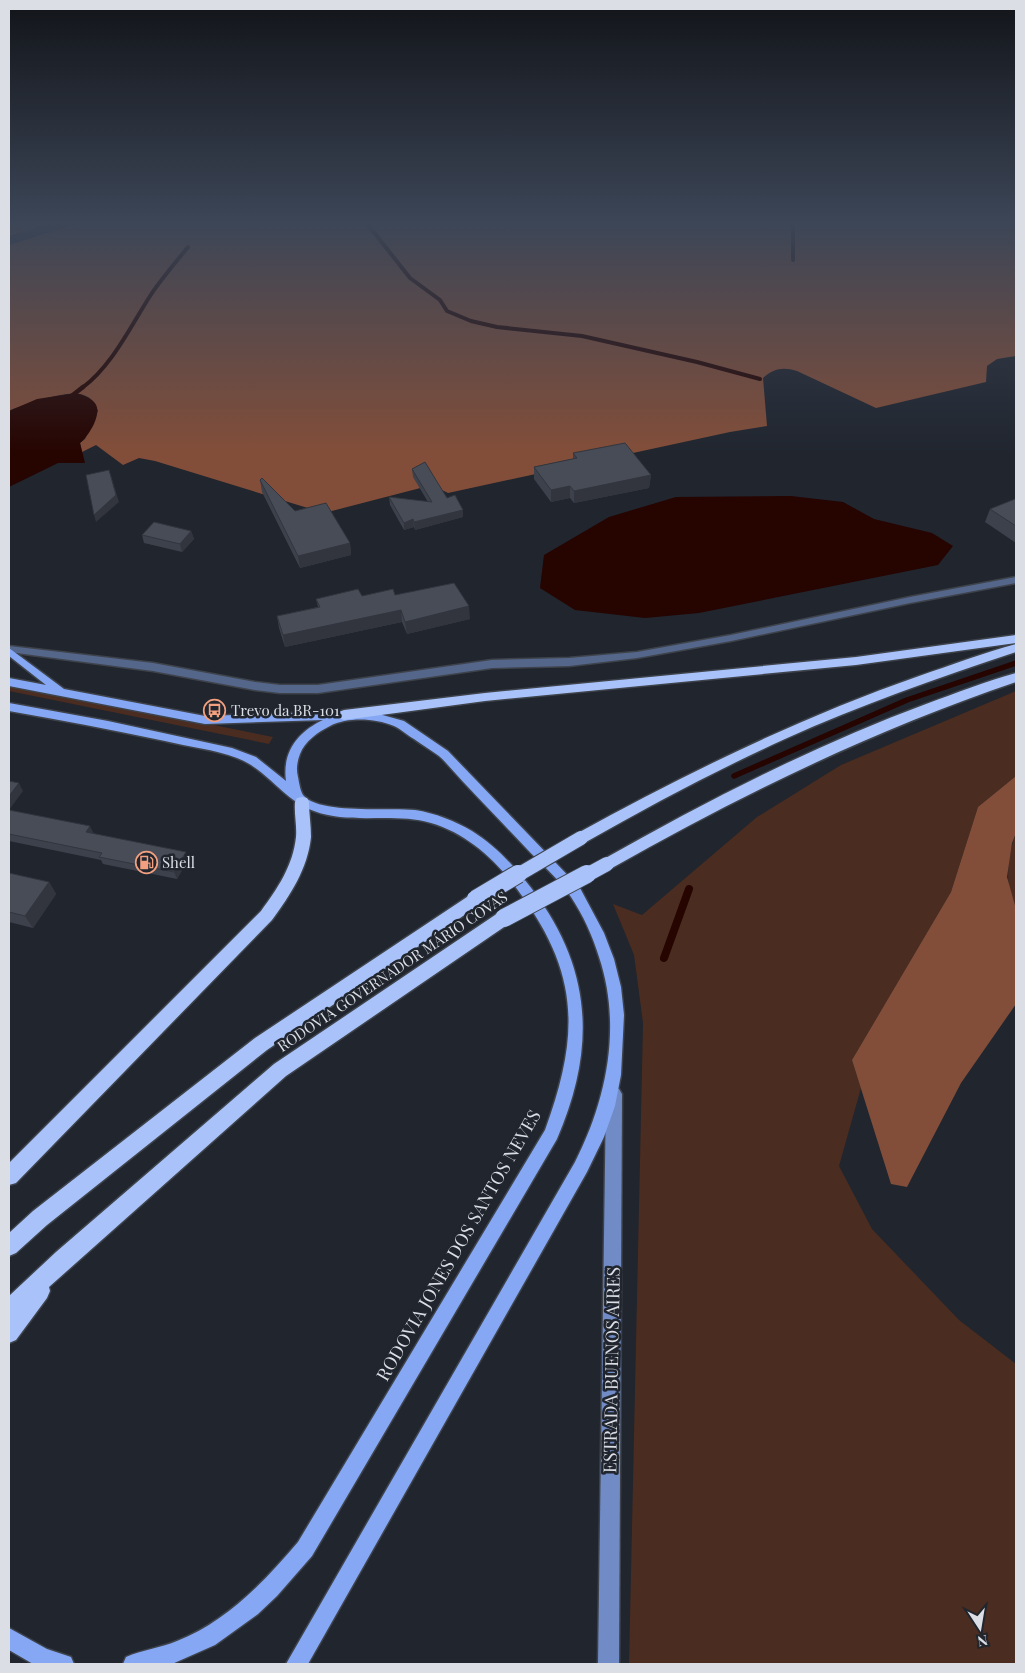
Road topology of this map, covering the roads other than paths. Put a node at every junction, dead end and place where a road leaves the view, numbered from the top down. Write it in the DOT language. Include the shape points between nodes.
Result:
graph roads {
  1 [pos="1016,580"];
  2 [pos="1016,639"];
  3 [pos="1016,648"];
  4 [pos="9,650"];
  5 [pos="1016,677"];
  6 [pos="9,682"];
  7 [pos="61,692"];
  8 [pos="9,707"];
  9 [pos="344,715"];
  10 [pos="302,802"];
  11 [pos="614,1075"];
  12 [pos="9,1176"];
  13 [pos="9,1246"];
  14 [pos="63,1259"];
  15 [pos="9,1310"];
  16 [pos="9,1333"];
  17 [pos="9,1638"];
  18 [pos="64,1664"];
  19 [pos="134,1664"];
  20 [pos="297,1664"];
  21 [pos="608,1664"];
  1 -- 4 [label="street" via="637,655 569,662 492,664 318,689 255,686 153,667"];
  2 -- 9 [label="highway" via="856,661 485,697"];
  3 -- 13 [label="highway, RODOVIA GOVERNADOR MÁRIO COVAS, bridge" via="917,681 811,722 699,774 476,899 261,1044"];
  4 -- 7 [label="main road"];
  5 -- 14 [label="highway, RODOVIA GOVERNADOR MÁRIO COVAS, bridge" via="836,745 724,798 504,918 280,1070"];
  6 -- 7 [label="main road"];
  7 -- 9 [label="main road" via="205,720"];
  8 -- 10 [label="main road, RODOVIA JONES DOS SANTOS NEVES" via="124,728 242,755 256,762"];
  9 -- 10 [label="main road" via="307,735 294,751 289,767 292,784"];
  9 -- 11 [label="main road" via="379,718 400,724 444,754 574,892 597,933 614,987 617,1044"];
  10 -- 12 [label="highway" via="299,854 289,880 259,926"];
  10 -- 19 [label="main road, RODOVIA JONES DOS SANTOS NEVES" via="339,812 398,813 430,818 467,833 498,857 538,905 562,948 575,998 575,1051 571,1078 552,1134 305,1549 284,1576 232,1621 174,1653"];
  11 -- 20 [label="main road" via="596,1137 581,1167"];
  11 -- 21 [label="main road, ESTRADA BUENOS AIRES"];
  14 -- 15 [label="highway, RODOVIA GOVERNADOR MÁRIO COVAS"];
  14 -- 16 [label="highway"];
  17 -- 18 [label="main road" via="29,1652"];
}
